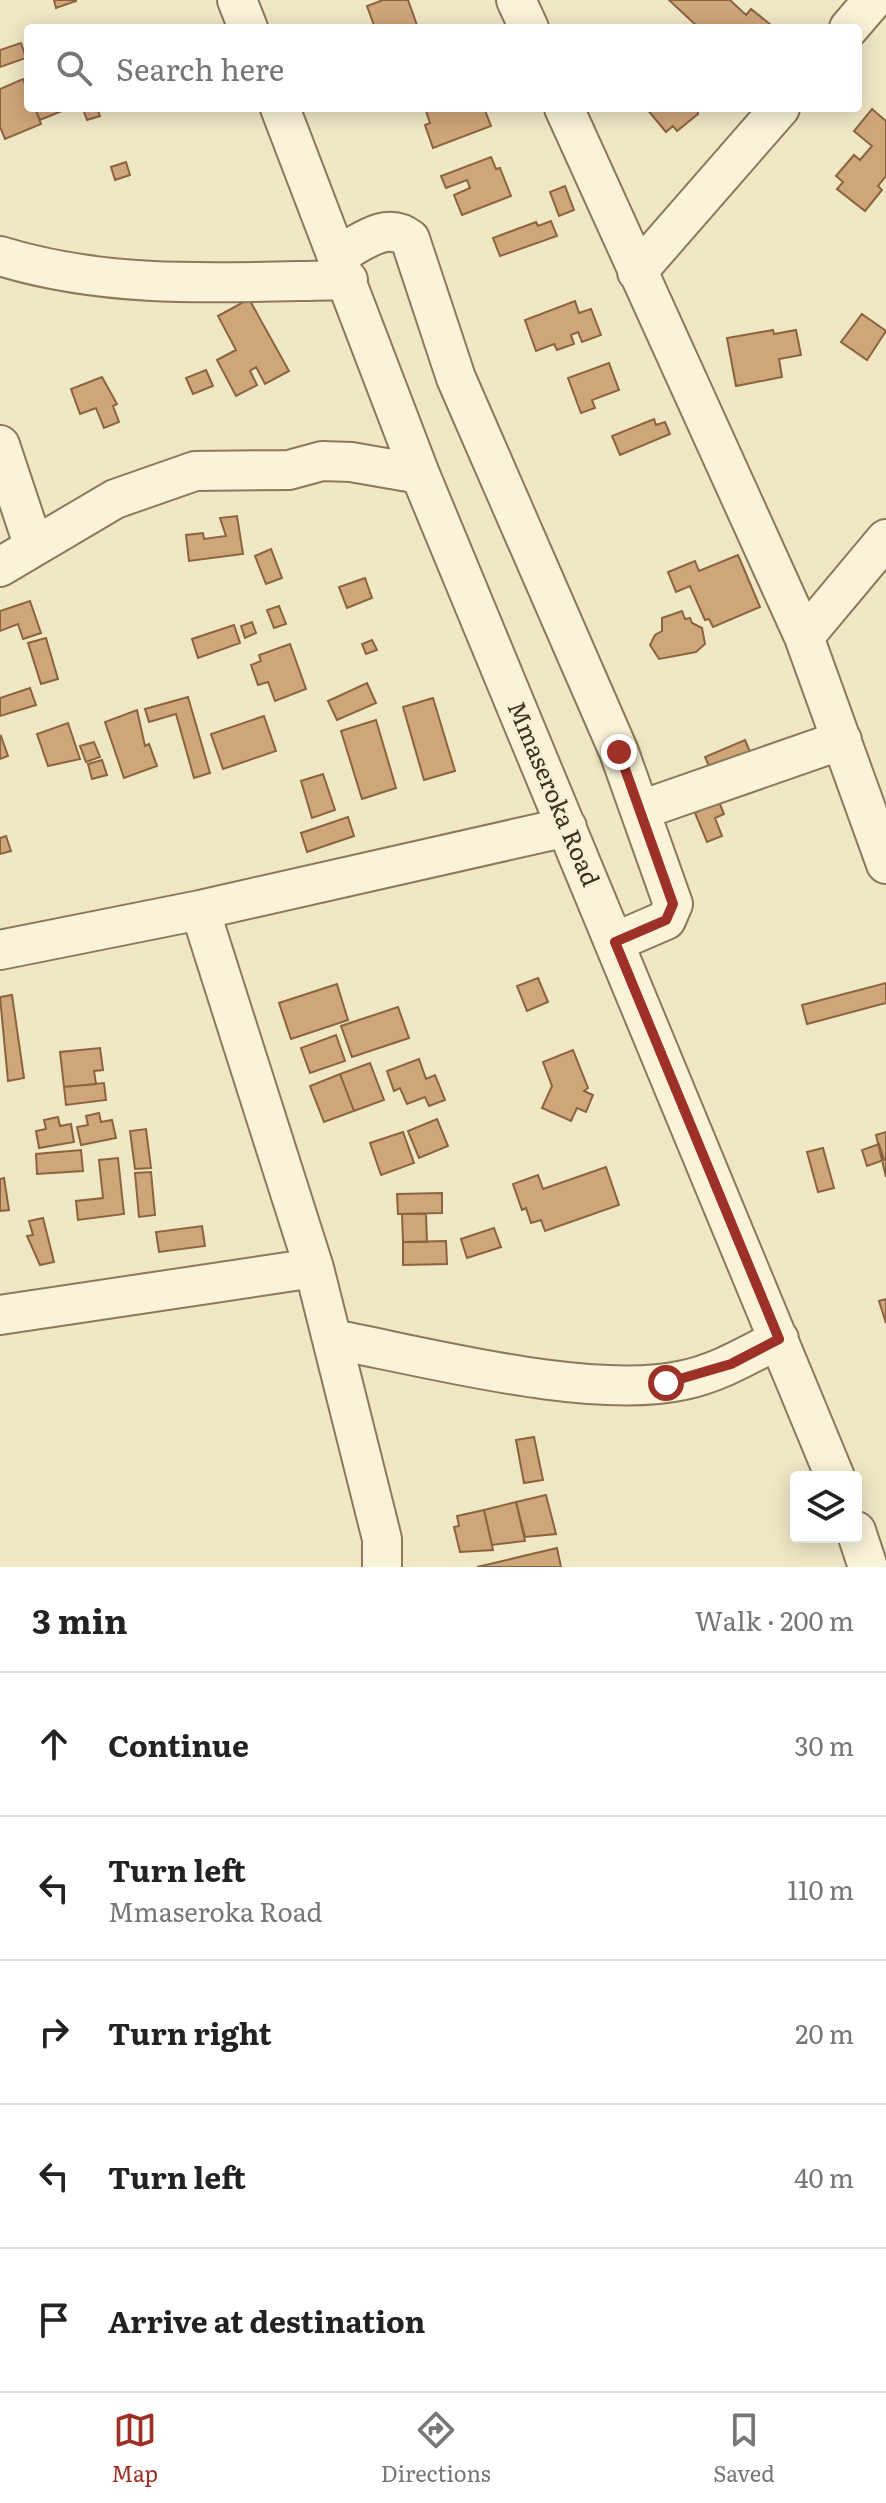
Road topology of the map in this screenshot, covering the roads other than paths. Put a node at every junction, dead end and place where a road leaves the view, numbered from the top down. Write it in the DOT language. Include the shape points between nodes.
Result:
graph roads {
  1 [pos="237,0"];
  2 [pos="516,0"];
  3 [pos="246,24"];
  4 [pos="527,24"];
  5 [pos="282,112"];
  6 [pos="566,112"];
  7 [pos="777,112"];
  8 [pos="0,256"];
  9 [pos="343,268"];
  10 [pos="637,272"];
  11 [pos="0,445"];
  12 [pos="420,474"];
  13 [pos="886,539"];
  14 [pos="34,547"];
  15 [pos="0,567"];
  16 [pos="804,637"];
  17 [pos="842,740"];
  18 [pos="641,810"];
  19 [pos="567,827"];
  20 [pos="886,864"];
  21 [pos="200,910"];
  22 [pos="615,942"];
  23 [pos="0,950"];
  24 [pos="314,1268"];
  25 [pos="0,1315"];
  26 [pos="332,1339"];
  27 [pos="779,1339"];
  28 [pos="833,1471"];
  29 [pos="860,1543"];
  30 [pos="382,1567"];
  31 [pos="868,1567"];
  1 -- 3 [label="street"];
  2 -- 4 [label="street"];
  5 -- 9 [label="street, Mmaseroka Road"];
  6 -- 10 [label="street"];
  7 -- 10 [label="street"];
  8 -- 9 [label="street" via="77,273 162,283"];
  9 -- 12 [label="street, Mmaseroka Road"];
  9 -- 18 [label="street" via="386,229 410,239 456,378"];
  10 -- 16 [label="street"];
  11 -- 14 [label="street"];
  12 -- 14 [label="street" via="322,461 289,470 195,471 115,499"];
  12 -- 19 [label="street, Mmaseroka Road"];
  13 -- 16 [label="street"];
  14 -- 15 [label="street"];
  16 -- 17 [label="street"];
  17 -- 18 [label="street"];
  17 -- 20 [label="street"];
  18 -- 22 [label="street" via="671,892 671,914"];
  19 -- 21 [label="street"];
  19 -- 22 [label="street, Mmaseroka Road"];
  21 -- 23 [label="street"];
  21 -- 24 [label="street"];
  22 -- 27 [label="street, Mmaseroka Road"];
  24 -- 25 [label="street"];
  24 -- 26 [label="street"];
  26 -- 27 [label="street" via="551,1379 641,1386 706,1373"];
  26 -- 30 [label="street" via="382,1539"];
  27 -- 28 [label="street, Mmaseroka Road"];
  29 -- 31 [label="street"];
}
